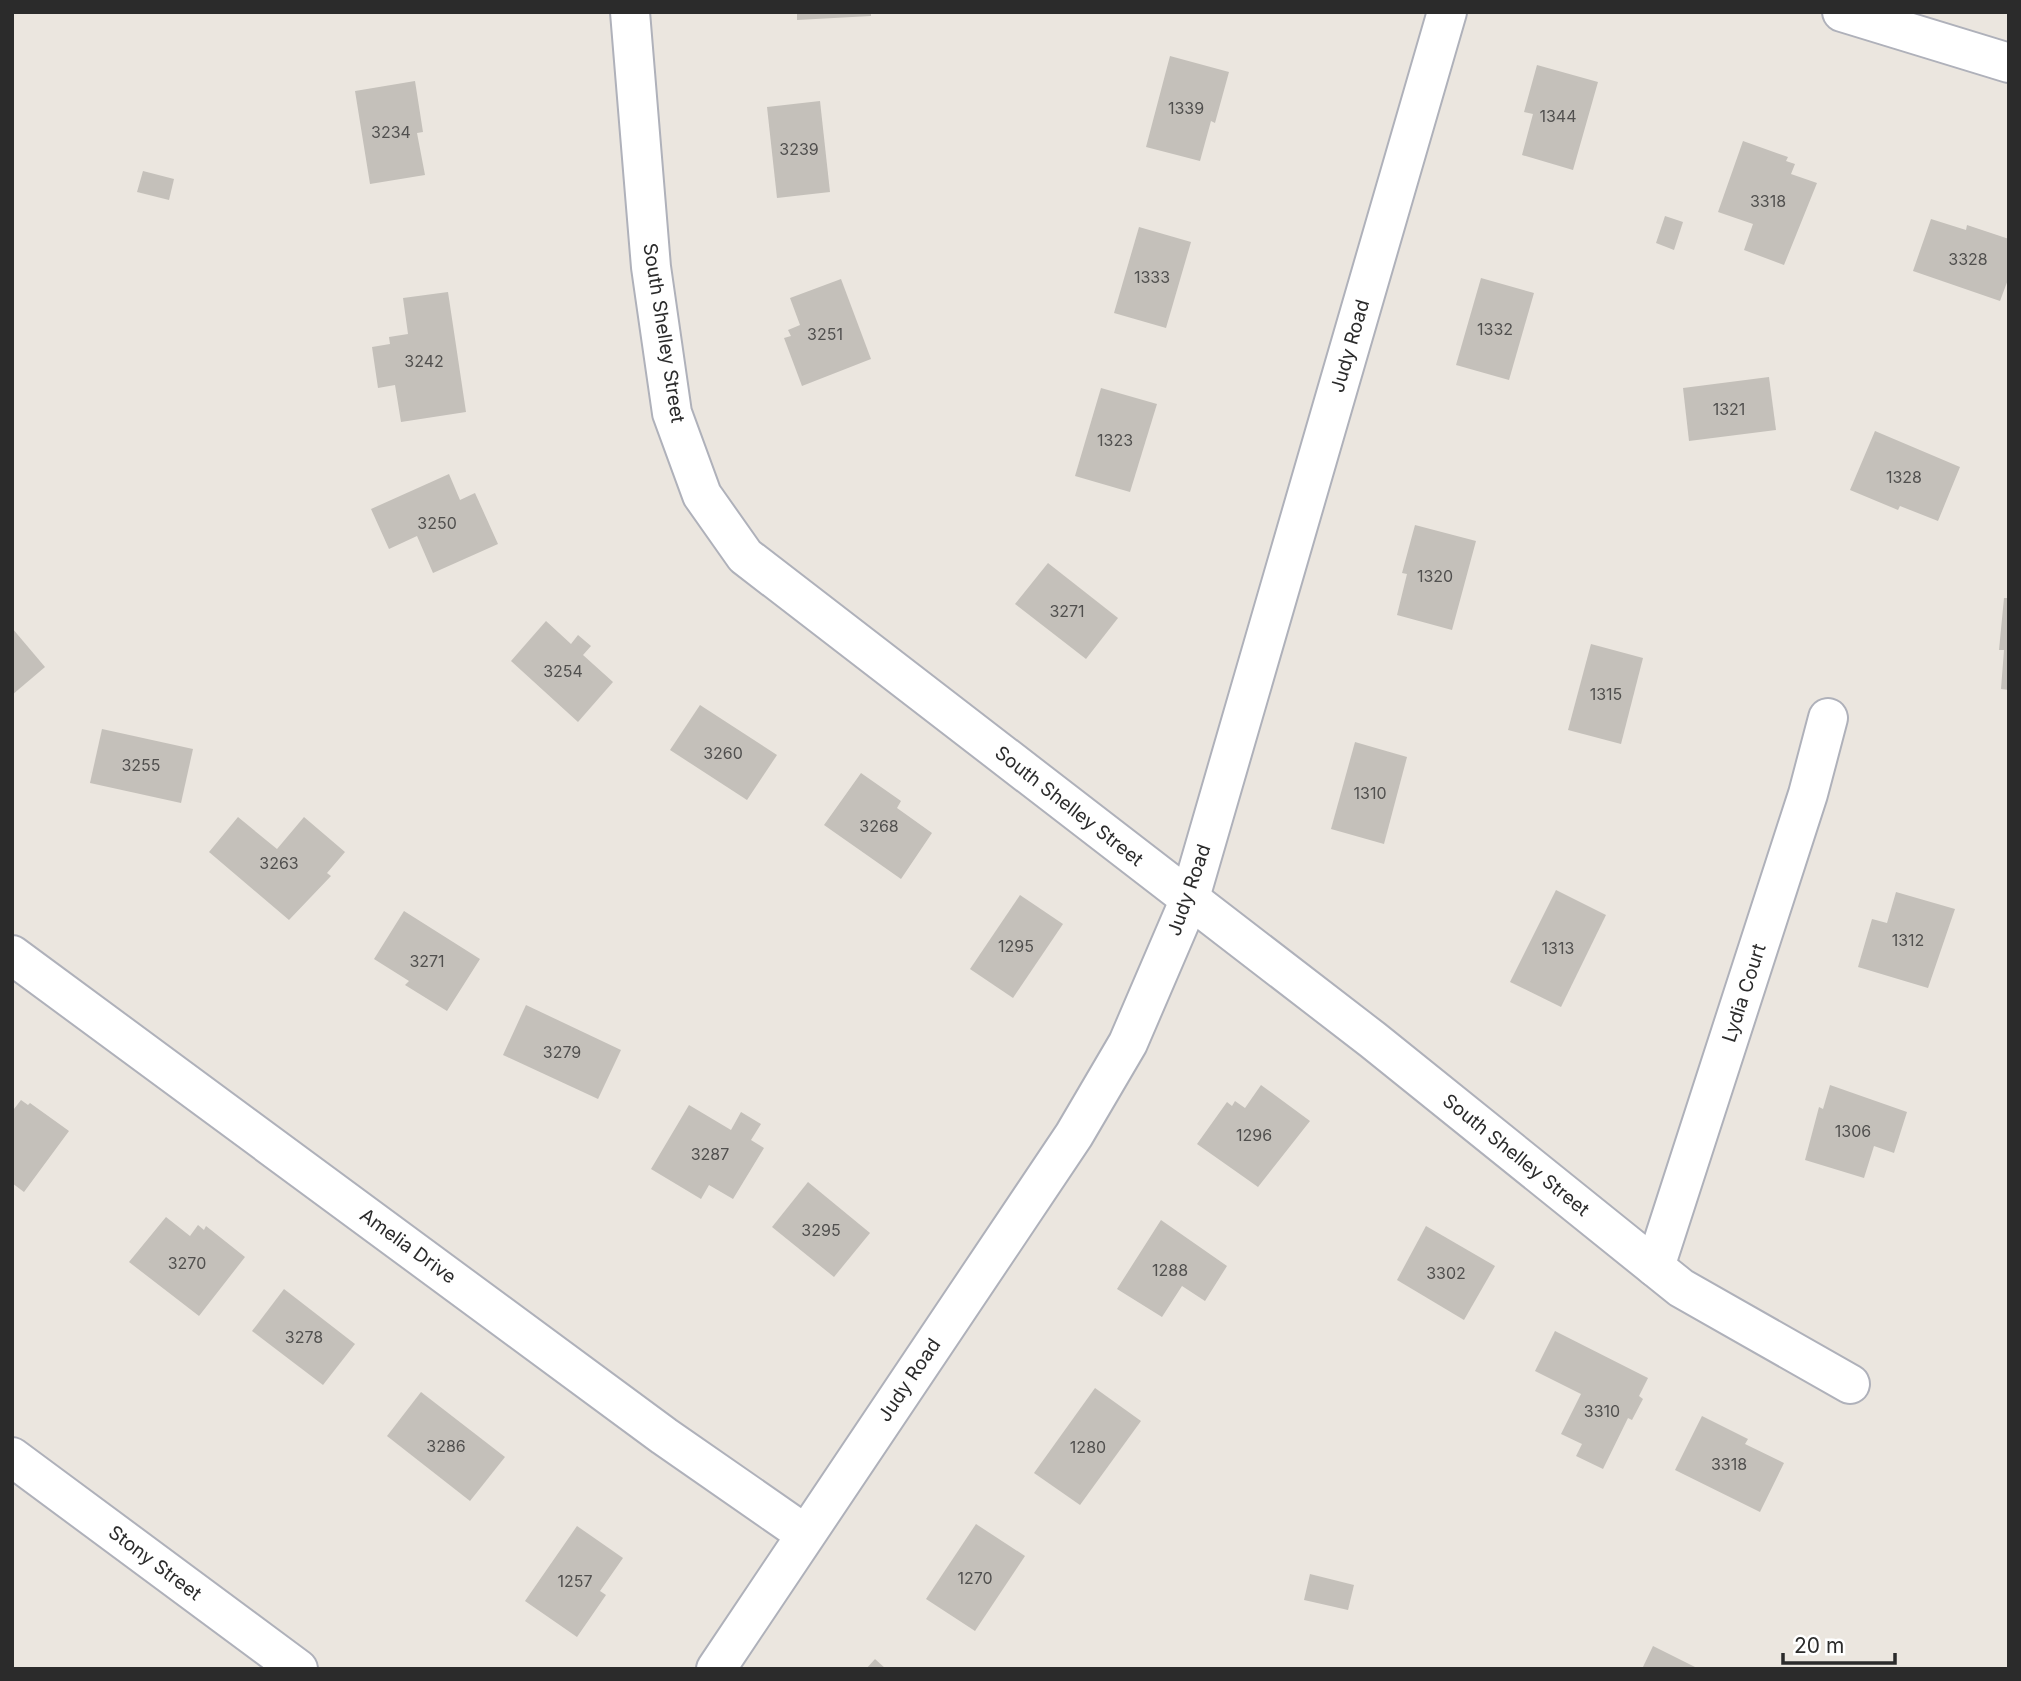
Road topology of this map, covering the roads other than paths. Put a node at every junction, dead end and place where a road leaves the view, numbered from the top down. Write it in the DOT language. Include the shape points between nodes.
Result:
graph roads {
  1 [pos="630,12"];
  2 [pos="1447,12"];
  3 [pos="1842,12"];
  4 [pos="2009,63"];
  5 [pos="1828,718"];
  6 [pos="1189,901"];
  7 [pos="12,955"];
  8 [pos="1655,1267"];
  9 [pos="1850,1384"];
  10 [pos="12,1457"];
  11 [pos="806,1534"];
  12 [pos="298,1669"];
  13 [pos="716,1669"];
  1 -- 6 [label="street, South Shelley Street" via="654,294 672,413 702,495 745,556"];
  2 -- 6 [label="street, Judy Road"];
  3 -- 4 [label="street"];
  5 -- 8 [label="street, Lydia Court" via="1808,794"];
  6 -- 8 [label="street, South Shelley Street" via="1373,1040"];
  6 -- 11 [label="street, Judy Road" via="1128,1044 1074,1135"];
  7 -- 11 [label="street, Amelia Drive" via="653,1427"];
  8 -- 9 [label="street, South Shelley Street" via="1681,1288"];
  10 -- 12 [label="street, Stony Street"];
  11 -- 13 [label="street, Judy Road"];
}
